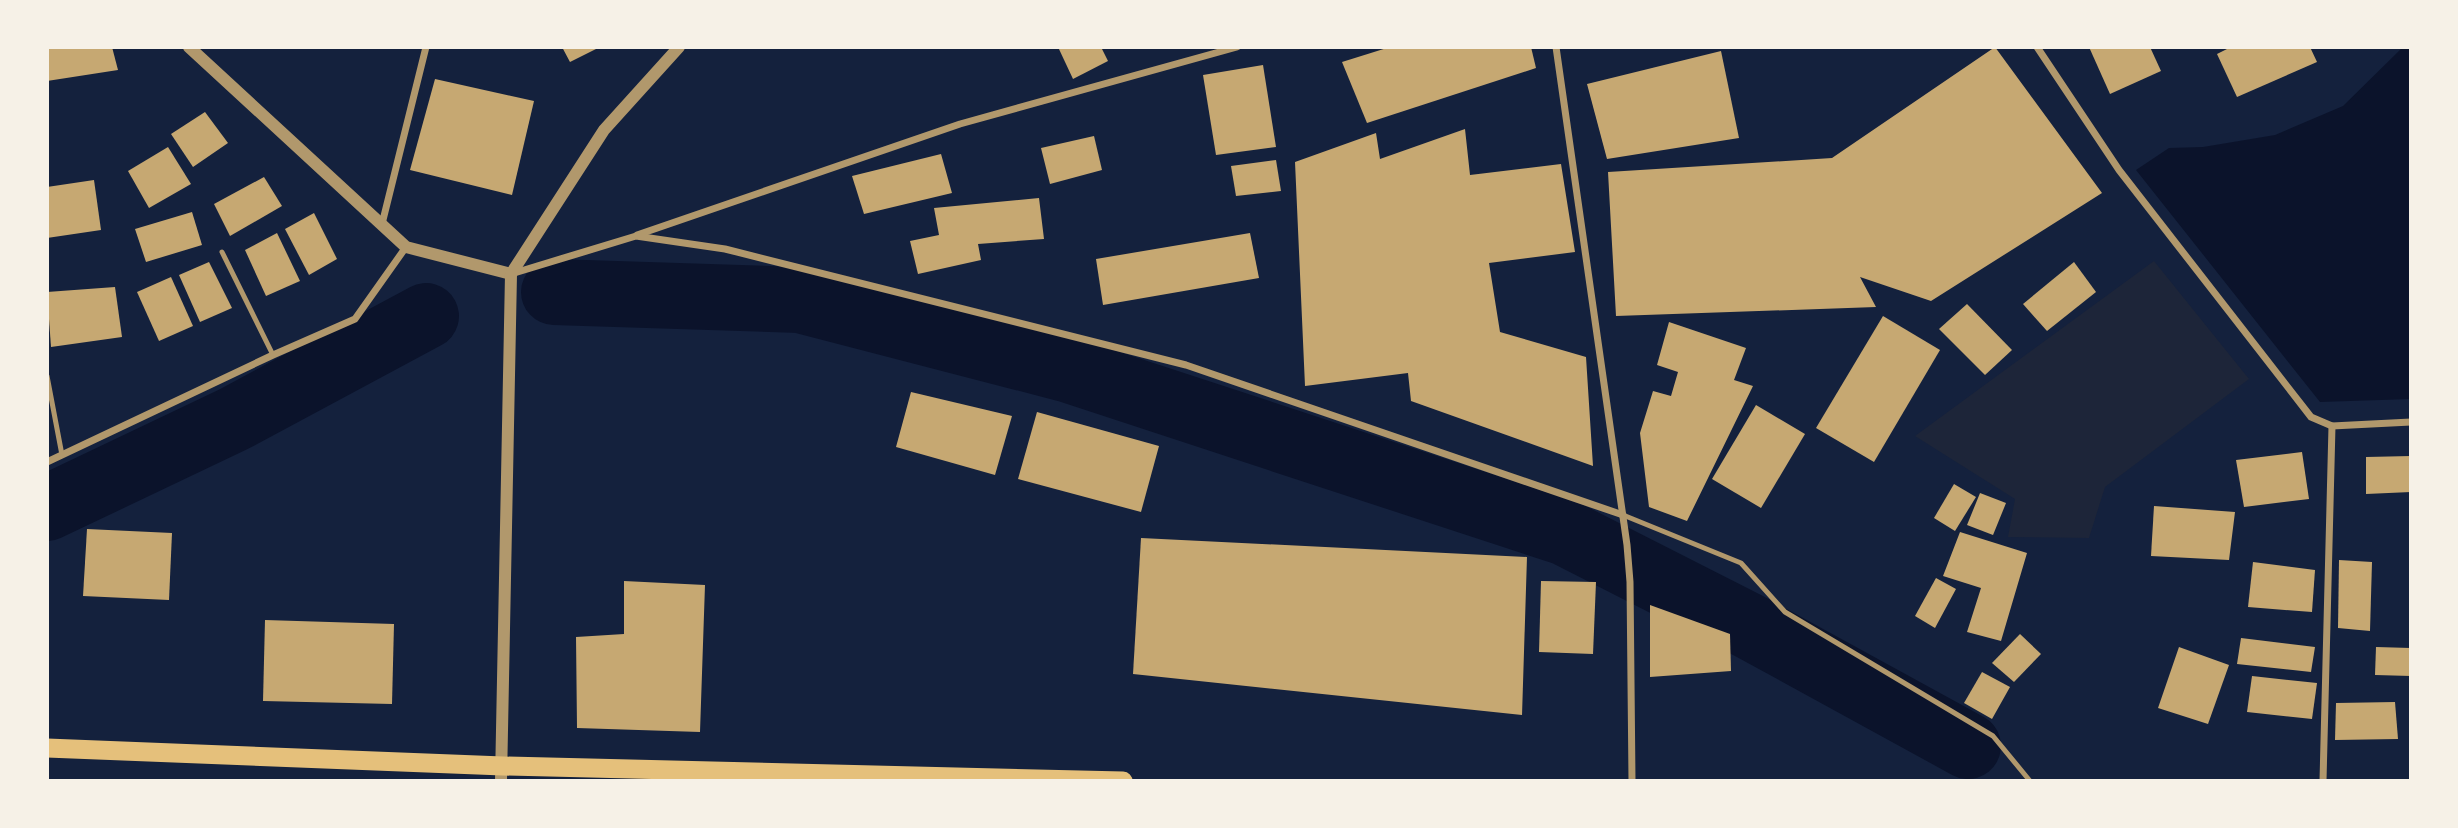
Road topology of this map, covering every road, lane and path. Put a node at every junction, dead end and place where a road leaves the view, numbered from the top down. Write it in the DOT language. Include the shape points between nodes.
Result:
graph roads {
  1 [pos="189,47"];
  2 [pos="426,47"];
  3 [pos="679,47"];
  4 [pos="1237,47"];
  5 [pos="1556,47"];
  6 [pos="2037,47"];
  7 [pos="382,224"];
  8 [pos="636,236"];
  9 [pos="407,247"];
  10 [pos="222,252"];
  11 [pos="511,274"];
  12 [pos="273,355"];
  13 [pos="47,376"];
  14 [pos="2411,422"];
  15 [pos="2332,426"];
  16 [pos="62,455"];
  17 [pos="47,462"];
  18 [pos="1623,515"];
  19 [pos="47,748"];
  20 [pos="502,773"];
  21 [pos="1123,781"];
  22 [pos="1632,781"];
  23 [pos="2030,781"];
  24 [pos="2323,781"];
  1 -- 7 [label="street"];
  2 -- 7 [label="street"];
  3 -- 11 [label="street" via="604,130"];
  4 -- 8 [label="street" via="960,124"];
  5 -- 18 [label="street"];
  6 -- 15 [label="street" via="2119,170 2311,416"];
  7 -- 9 [label="street"];
  8 -- 11 [label="street"];
  8 -- 18 [label="street" via="725,249 1186,365"];
  9 -- 11 [label="street"];
  9 -- 12 [label="street" via="355,319"];
  10 -- 12 [label="lane"];
  11 -- 20 [label="street"];
  12 -- 16 [label="street"];
  13 -- 16 [label="lane"];
  14 -- 15 [label="street"];
  15 -- 24 [label="street"];
  16 -- 17 [label="street"];
  18 -- 22 [label="street" via="1630,582"];
  18 -- 23 [label="lane" via="1741,563 1785,612 1993,736"];
  19 -- 20 [label="highway"];
  20 -- 21 [label="highway"];
}
